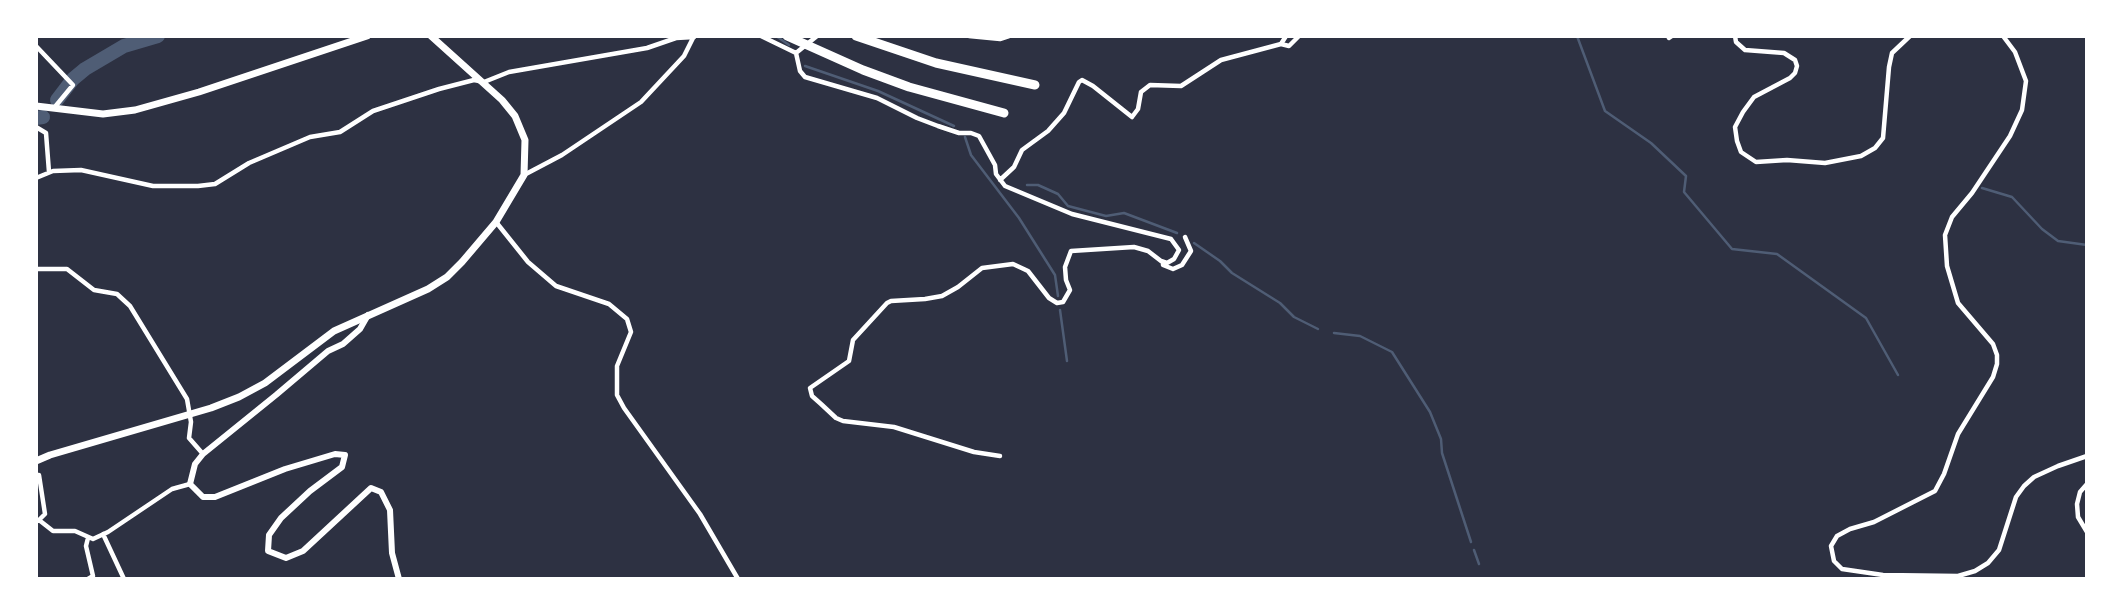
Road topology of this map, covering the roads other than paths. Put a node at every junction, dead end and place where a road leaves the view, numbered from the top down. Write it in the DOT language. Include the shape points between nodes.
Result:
graph roads {
  1 [pos="368,36"];
  2 [pos="431,36"];
  3 [pos="761,36"];
  4 [pos="787,36"];
  5 [pos="817,36"];
  6 [pos="856,36"];
  7 [pos="969,36"];
  8 [pos="1009,36"];
  9 [pos="1286,36"];
  10 [pos="1299,36"];
  11 [pos="1668,36"];
  12 [pos="1672,36"];
  13 [pos="1735,36"];
  14 [pos="1910,36"];
  15 [pos="2003,36"];
  16 [pos="694,37"];
  17 [pos="1280,44"];
  18 [pos="36,46"];
  19 [pos="796,53"];
  20 [pos="484,82"];
  21 [pos="1034,85"];
  22 [pos="36,106"];
  23 [pos="54,108"];
  24 [pos="1004,113"];
  25 [pos="36,128"];
  26 [pos="49,172"];
  27 [pos="524,175"];
  28 [pos="36,178"];
  29 [pos="1000,180"];
  30 [pos="496,222"];
  31 [pos="1185,237"];
  32 [pos="1163,262"];
  33 [pos="36,269"];
  34 [pos="368,314"];
  35 [pos="203,454"];
  36 [pos="1000,456"];
  37 [pos="2087,456"];
  38 [pos="36,462"];
  39 [pos="36,475"];
  40 [pos="190,484"];
  41 [pos="2087,484"];
  42 [pos="38,521"];
  43 [pos="2087,532"];
  44 [pos="103,534"];
  45 [pos="88,538"];
  46 [pos="88,579"];
  47 [pos="124,579"];
  48 [pos="399,579"];
  49 [pos="738,579"];
  1 -- 23 [label="main road" via="135,110 103,114"];
  2 -- 20 [label="main road"];
  3 -- 19 [label="street"];
  4 -- 24 [label="highway" via="909,87"];
  5 -- 19 [label="street"];
  6 -- 21 [label="highway" via="936,63"];
  7 -- 8 [label="street" via="1000,39"];
  9 -- 17 [label="street"];
  10 -- 17 [label="street" via="1289,46"];
  11 -- 12 [label="street"];
  13 -- 14 [label="street" via="1736,42 1745,50 1784,53 1795,60 1797,66 1790,78 1754,97 1743,112 1735,127 1741,152 1756,162 1825,163 1861,156 1875,148 1883,138 1888,67 1892,53"];
  15 -- 37 [label="street" via="2015,52 2026,81 2022,110 2010,136 1952,217 1945,235 1947,266 1958,303 1993,344 1997,364 1958,434 1935,491 1874,522 1837,536 1831,546 1834,561 1842,569 1883,575 1958,576 1975,571 2000,550 2016,497 2024,486 2034,477"];
  16 -- 20 [label="street" via="509,72"];
  16 -- 27 [label="street" via="684,56 641,102 562,155"];
  17 -- 29 [label="street" via="1221,60 1181,86 1150,85 1141,92 1138,109 1132,116 1082,80 1064,113 1022,150 1014,167"];
  18 -- 23 [label="street" via="73,85"];
  19 -- 29 [label="street" via="800,71 805,76 877,98 938,126 979,136"];
  20 -- 26 [label="street" via="461,83 372,111 340,132 310,137 249,162 214,184 153,186 81,170"];
  20 -- 27 [label="main road" via="515,116 521,129 526,156"];
  22 -- 23 [label="main road"];
  25 -- 26 [label="street" via="46,133"];
  26 -- 28 [label="street"];
  27 -- 30 [label="main road"];
  29 -- 32 [label="street" via="1005,186 1072,214 1171,239 1179,250 1178,255 1174,260"];
  30 -- 34 [label="main road" via="447,277 428,289"];
  30 -- 49 [label="street" via="528,262 556,286 610,304 627,319 631,332 617,366 617,395 700,514"];
  31 -- 32 [label="street" via="1192,251 1182,264 1174,269 1167,268"];
  32 -- 36 [label="street" via="1148,251 1134,247 1071,251 1066,267 1070,290 1063,302 1057,303 1049,298 1028,271 1013,264 982,268 942,296 886,303 852,340 849,361 810,388 812,396 820,404 843,421 894,427 974,452"];
  33 -- 35 [label="street" via="67,269 94,290 117,294 130,306 187,399 191,422 189,438"];
  34 -- 35 [label="main road" via="360,329 343,344 328,351"];
  34 -- 38 [label="main road" via="334,331 265,383 239,397"];
  35 -- 40 [label="main road" via="195,464"];
  39 -- 42 [label="street" via="39,475 45,514"];
  40 -- 44 [label="street" via="172,489"];
  40 -- 48 [label="main road" via="203,497 215,497 285,469 335,454 345,456 342,466 281,518 269,535 268,550 286,558 303,551 370,488 381,492 390,510 392,554"];
  41 -- 43 [label="street" via="2080,492 2078,504 2078,517"];
  42 -- 45 [label="street" via="53,531 75,531"];
  44 -- 45 [label="street"];
  44 -- 47 [label="street"];
  45 -- 46 [label="street" via="86,546 93,576"];
}
